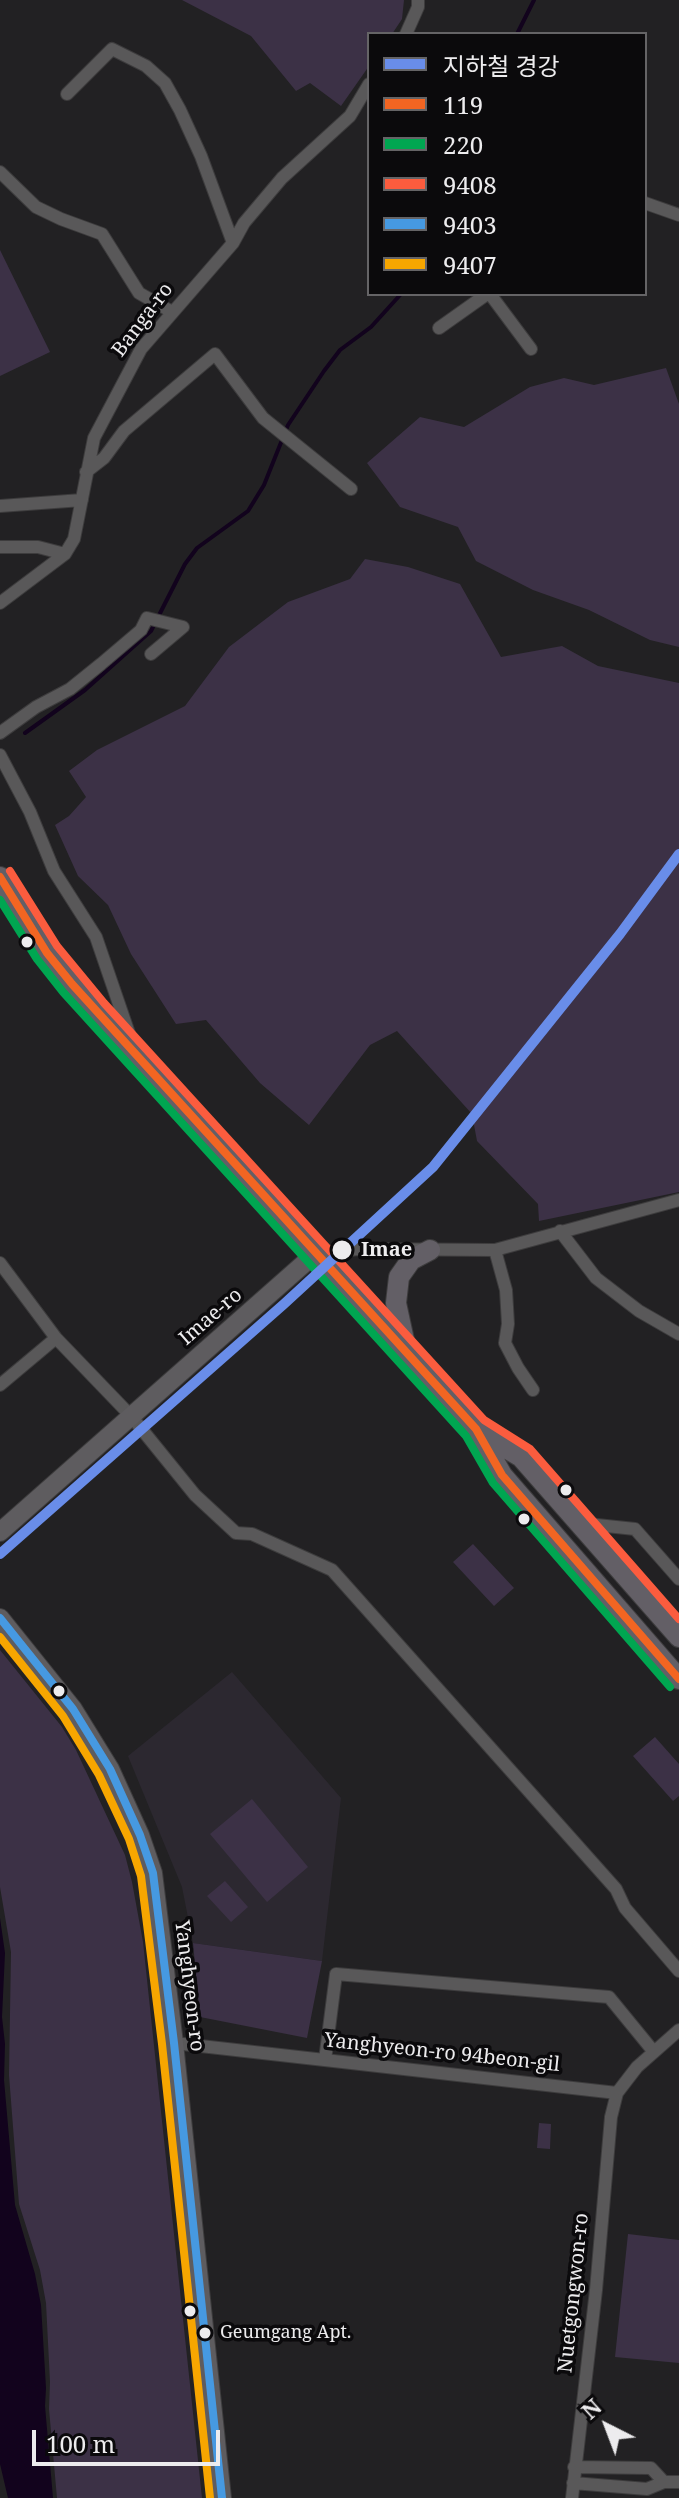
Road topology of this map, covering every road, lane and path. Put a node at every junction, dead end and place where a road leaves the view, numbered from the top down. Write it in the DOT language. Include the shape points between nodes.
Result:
graph roads {
  1 [pos="418,0"];
  2 [pos="412,32"];
  3 [pos="367,87"];
  4 [pos="67,94"];
  5 [pos="0,172"];
  6 [pos="647,204"];
  7 [pos="679,215"];
  8 [pos="233,243"];
  9 [pos="485,296"];
  10 [pos="490,296"];
  11 [pos="172,312"];
  12 [pos="439,328"];
  13 [pos="531,349"];
  14 [pos="86,472"];
  15 [pos="351,489"];
  16 [pos="82,500"];
  17 [pos="0,506"];
  18 [pos="0,547"];
  19 [pos="65,554"];
  20 [pos="0,603"];
  21 [pos="151,654"];
  22 [pos="0,733"];
  23 [pos="0,755"];
  24 [pos="0,877"];
  25 [pos="136,1055"];
  26 [pos="679,1200"];
  27 [pos="560,1231"];
  28 [pos="430,1250"];
  29 [pos="495,1250"];
  30 [pos="316,1253"];
  31 [pos="0,1263"];
  32 [pos="679,1334"];
  33 [pos="56,1338"];
  34 [pos="407,1354"];
  35 [pos="0,1385"];
  36 [pos="533,1390"];
  37 [pos="131,1416"];
  38 [pos="476,1429"];
  39 [pos="578,1523"];
  40 [pos="0,1532"];
  41 [pos="679,1579"];
  42 [pos="0,1618"];
  43 [pos="679,1637"];
  44 [pos="679,1679"];
  45 [pos="679,1971"];
  46 [pos="679,2030"];
  47 [pos="174,2043"];
  48 [pos="654,2052"];
  49 [pos="325,2060"];
  50 [pos="617,2093"];
  51 [pos="574,2467"];
  52 [pos="664,2482"];
  53 [pos="679,2482"];
  54 [pos="573,2483"];
  55 [pos="222,2498"];
  56 [pos="572,2498"];
  1 -- 2 [label="street"];
  3 -- 8 [label="street, Banga-ro" via="350,116 282,178"];
  4 -- 8 [label="street" via="112,49 146,66 165,83 201,156"];
  5 -- 11 [label="street" via="36,207 102,234 139,293"];
  6 -- 7 [label="street"];
  8 -- 11 [label="street, Banga-ro"];
  9 -- 12 [label="street"];
  10 -- 13 [label="street"];
  11 -- 14 [label="street, Banga-ro" via="141,349 103,417"];
  14 -- 15 [label="street" via="124,431 215,354 273,427"];
  14 -- 16 [label="street, Banga-ro"];
  16 -- 17 [label="street"];
  16 -- 19 [label="street, Banga-ro" via="74,539"];
  18 -- 19 [label="street" via="38,547"];
  19 -- 20 [label="street"];
  21 -- 22 [label="street" via="183,627 147,618 141,630 70,689"];
  23 -- 25 [label="street" via="54,871 96,937"];
  24 -- 25 [label="main road" via="47,953"];
  25 -- 30 [label="main road"];
  26 -- 27 [label="street"];
  27 -- 29 [label="street"];
  27 -- 32 [label="street" via="596,1278"];
  28 -- 29 [label="street"];
  28 -- 30 [label="street"];
  28 -- 34 [label="main road" via="411,1260 399,1277 396,1303"];
  29 -- 36 [label="street" via="506,1290 505,1343"];
  30 -- 34 [label="main road"];
  30 -- 37 [label="main road, Imae-ro"];
  31 -- 33 [label="street"];
  33 -- 35 [label="street"];
  33 -- 37 [label="street"];
  34 -- 38 [label="main road"];
  37 -- 40 [label="main road, Imae-ro"];
  37 -- 45 [label="street" via="195,1495 236,1533 252,1534 332,1570 616,1889 625,1908"];
  38 -- 39 [label="main road" via="521,1457"];
  38 -- 44 [label="main road" via="502,1475"];
  39 -- 41 [label="street" via="635,1529"];
  39 -- 43 [label="main road"];
  42 -- 47 [label="main road, Yanghyeon-ro" via="92,1739 140,1835 153,1873"];
  46 -- 48 [label="street"];
  47 -- 49 [label="street, Yanghyeon-ro 94beon-gil"];
  47 -- 55 [label="main road, Yanghyeon-ro"];
  48 -- 49 [label="street" via="609,1997 336,1974"];
  48 -- 50 [label="street"];
  49 -- 50 [label="street, Yanghyeon-ro 94beon-gil"];
  50 -- 51 [label="street, Nuetgongwon-ro"];
  51 -- 52 [label="street" via="651,2468"];
  51 -- 54 [label="street, Nuetgongwon-ro"];
  52 -- 53 [label="street"];
  52 -- 54 [label="street" via="647,2489"];
  54 -- 56 [label="street, Nuetgongwon-ro"];
}
